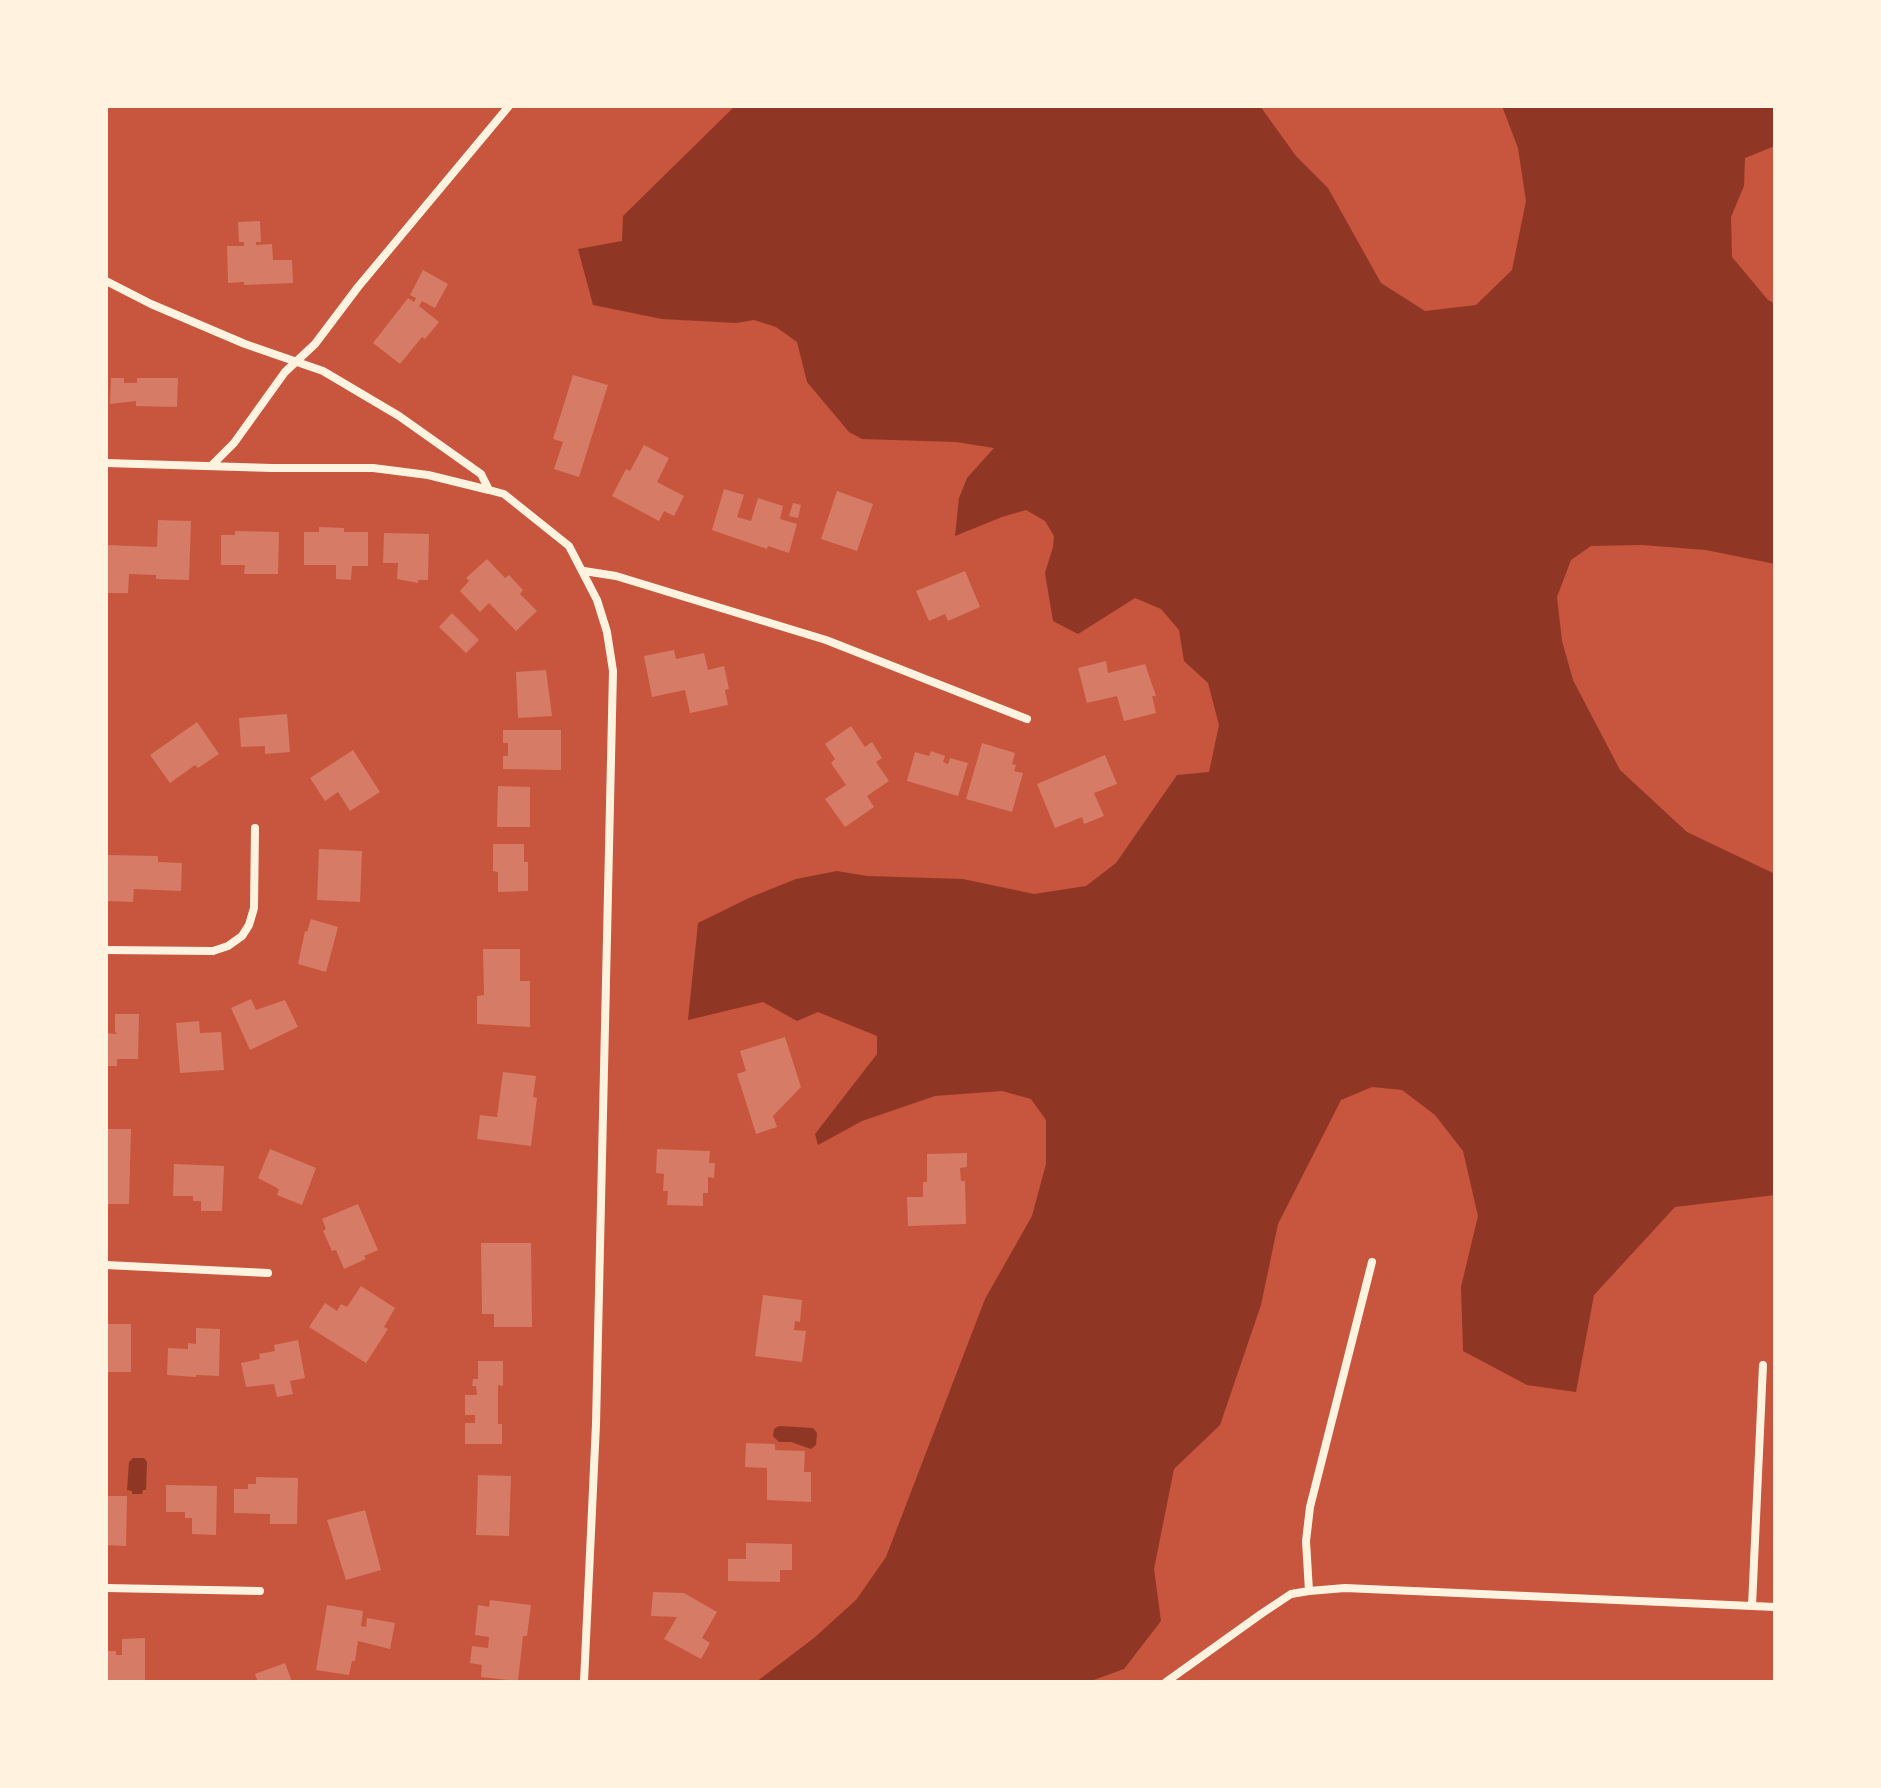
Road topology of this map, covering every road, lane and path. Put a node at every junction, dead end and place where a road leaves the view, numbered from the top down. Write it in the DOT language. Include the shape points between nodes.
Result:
graph roads {
  1 [pos="509,106"];
  2 [pos="106,281"];
  3 [pos="296,362"];
  4 [pos="106,463"];
  5 [pos="211,466"];
  6 [pos="489,490"];
  7 [pos="584,571"];
  8 [pos="1027,719"];
  9 [pos="255,828"];
  10 [pos="106,950"];
  11 [pos="1372,1262"];
  12 [pos="106,1265"];
  13 [pos="268,1273"];
  14 [pos="1763,1365"];
  15 [pos="106,1588"];
  16 [pos="260,1591"];
  17 [pos="1309,1591"];
  18 [pos="1752,1606"];
  19 [pos="1775,1607"];
  20 [pos="584,1682"];
  21 [pos="1166,1682"];
  1 -- 3 [label="street"];
  2 -- 3 [label="street"];
  3 -- 5 [label="street"];
  3 -- 6 [label="street" via="323,371 399,416 481,474"];
  4 -- 5 [label="street"];
  5 -- 6 [label="street" via="373,468"];
  6 -- 7 [label="street" via="504,494 569,546"];
  7 -- 8 [label="street" via="826,640"];
  7 -- 20 [label="street" via="607,632 613,671 596,1424"];
  9 -- 10 [label="street" via="254,908 242,936 213,951"];
  11 -- 17 [label="street" via="1310,1507"];
  12 -- 13 [label="street"];
  14 -- 18 [label="street"];
  15 -- 16 [label="street"];
  17 -- 18 [label="street" via="1345,1588"];
  17 -- 21 [label="street" via="1291,1594"];
  18 -- 19 [label="street"];
}
